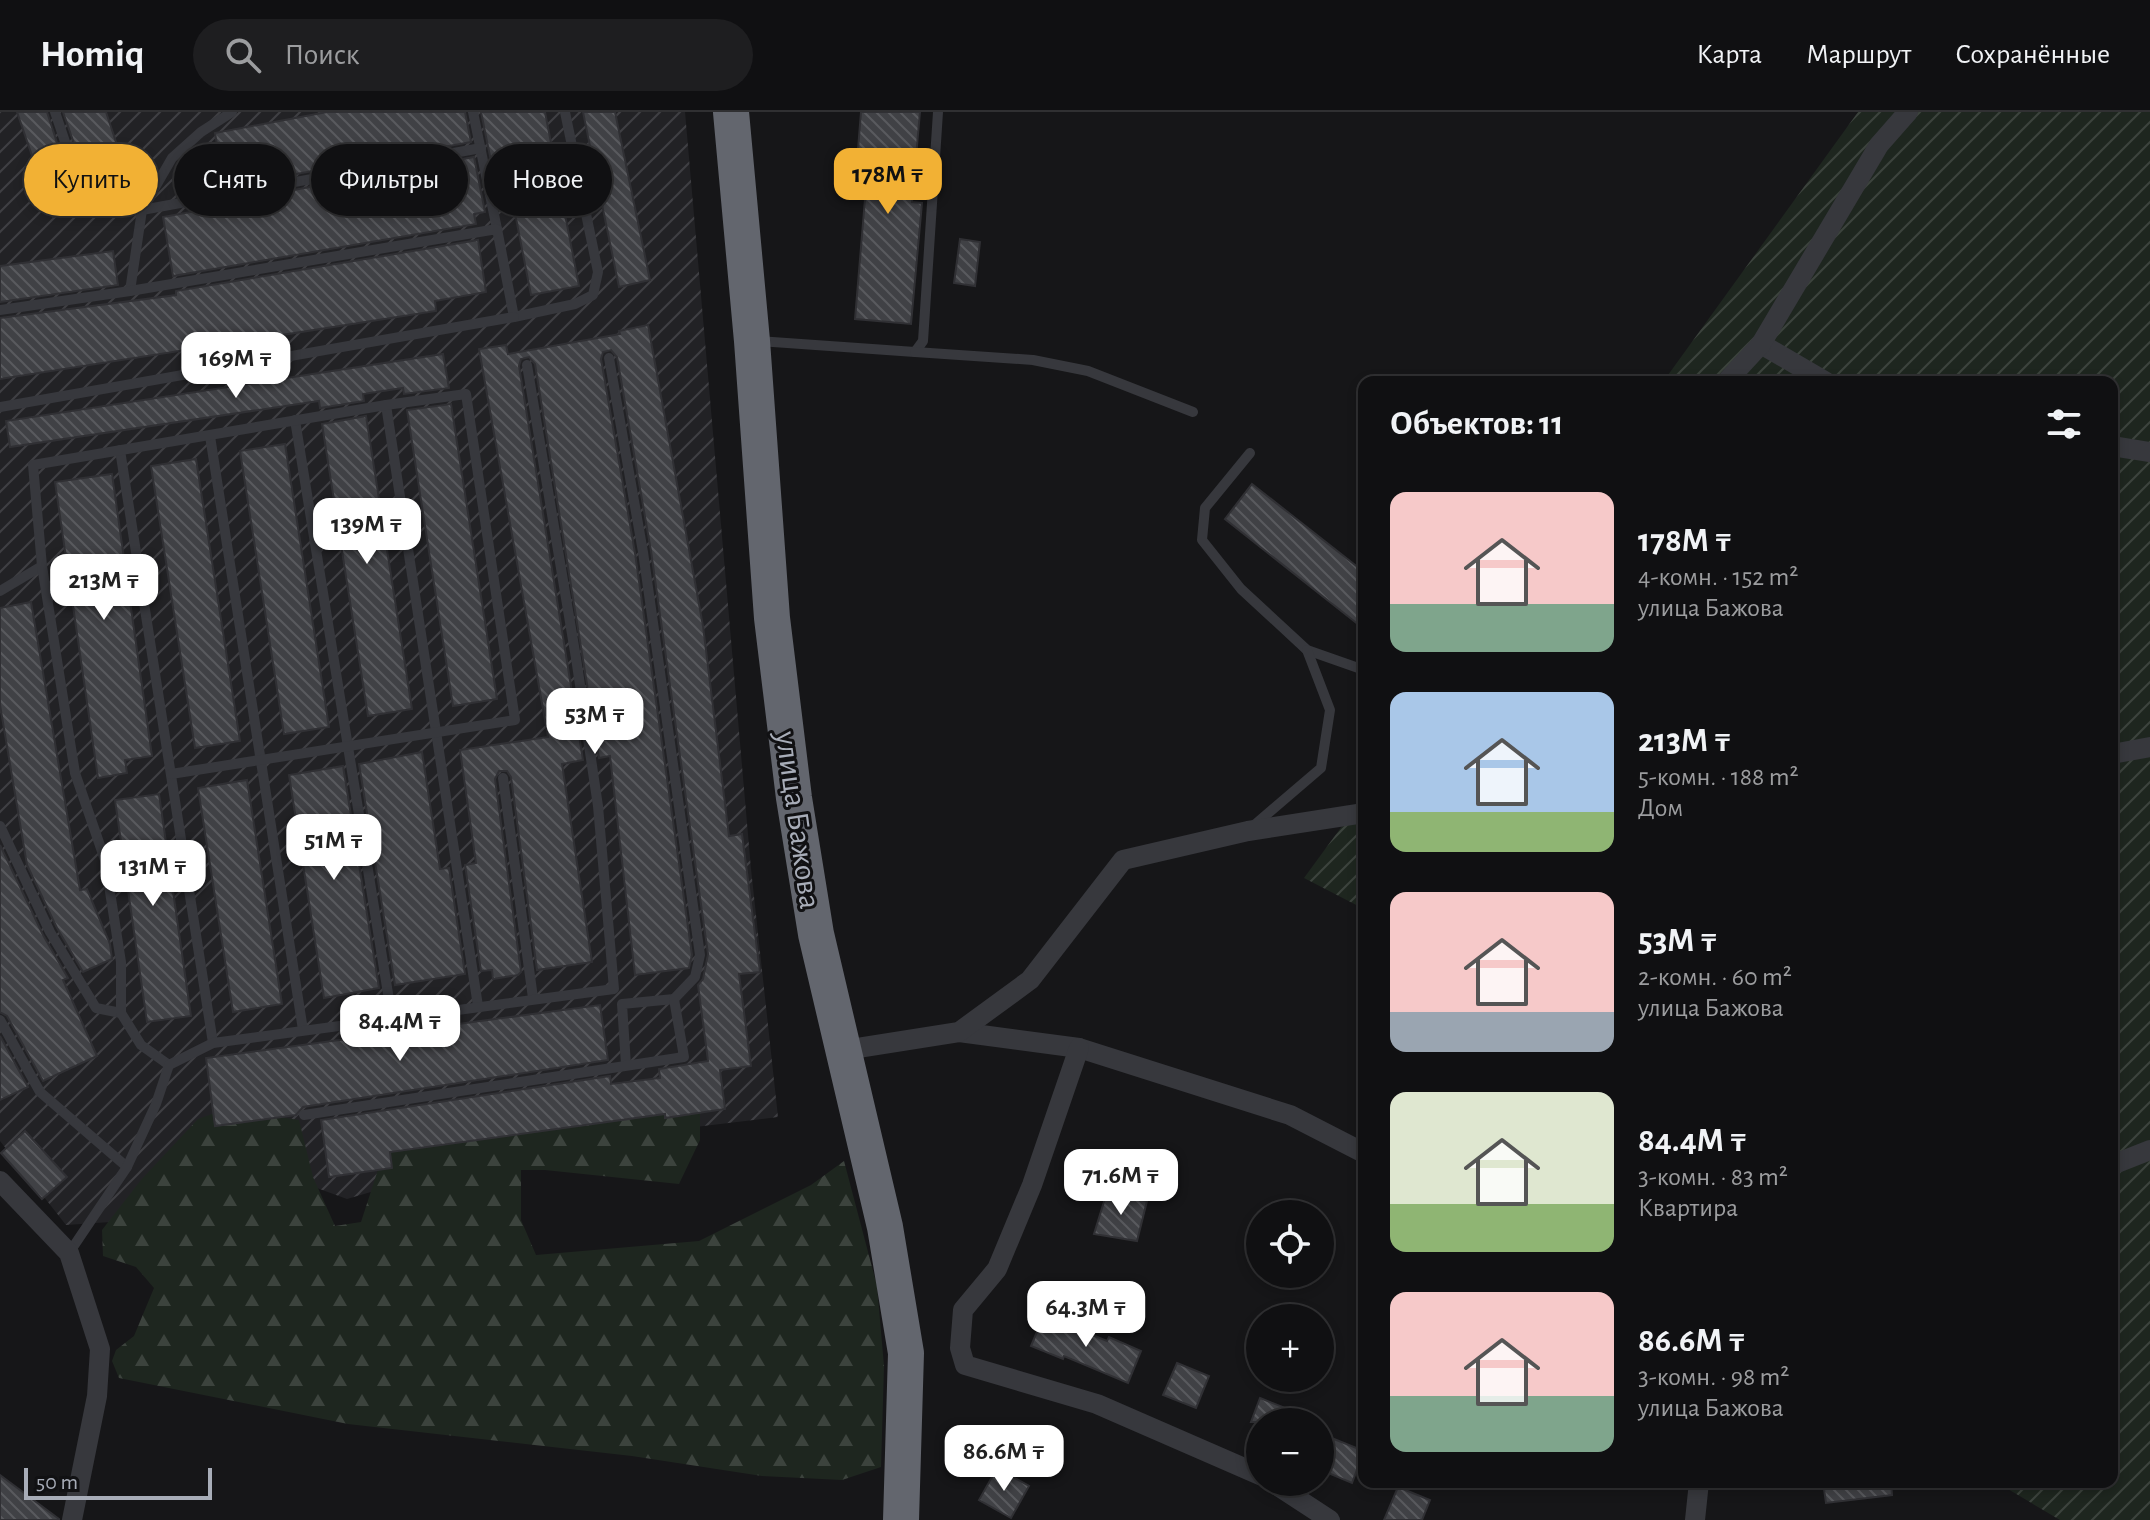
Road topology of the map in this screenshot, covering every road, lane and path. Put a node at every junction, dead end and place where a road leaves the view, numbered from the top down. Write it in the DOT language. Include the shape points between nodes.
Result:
graph roads {
  1 [pos="55,112"];
  2 [pos="232,112"];
  3 [pos="473,112"];
  4 [pos="565,112"];
  5 [pos="731,112"];
  6 [pos="938,112"];
  7 [pos="1908,112"];
  8 [pos="66,144"];
  9 [pos="481,148"];
  10 [pos="158,182"];
  11 [pos="158,207"];
  12 [pos="141,216"];
  13 [pos="497,229"];
  14 [pos="130,291"];
  15 [pos="0,310"];
  16 [pos="514,317"];
  17 [pos="752,341"];
  18 [pos="1761,344"];
  19 [pos="915,352"];
  20 [pos="609,358"];
  21 [pos="527,365"];
  22 [pos="1732,376"];
  23 [pos="1816,376"];
  24 [pos="386,405"];
  25 [pos="0,407"];
  26 [pos="1193,412"];
  27 [pos="295,420"];
  28 [pos="210,436"];
  29 [pos="2118,447"];
  30 [pos="120,450"];
  31 [pos="2150,452"];
  32 [pos="1250,453"];
  33 [pos="42,566"];
  34 [pos="0,591"];
  35 [pos="1307,650"];
  36 [pos="1358,668"];
  37 [pos="436,732"];
  38 [pos="348,746"];
  39 [pos="2150,747"];
  40 [pos="2118,753"];
  41 [pos="261,760"];
  42 [pos="171,774"];
  43 [pos="503,778"];
  44 [pos="1358,814"];
  45 [pos="0,826"];
  46 [pos="1248,831"];
  47 [pos="614,989"];
  48 [pos="533,998"];
  49 [pos="674,999"];
  50 [pos="622,1004"];
  51 [pos="478,1006"];
  52 [pos="121,1013"];
  53 [pos="392,1018"];
  54 [pos="0,1020"];
  55 [pos="303,1030"];
  56 [pos="959,1032"];
  57 [pos="213,1043"];
  58 [pos="1079,1048"];
  59 [pos="845,1050"];
  60 [pos="169,1065"];
  61 [pos="626,1065"];
  62 [pos="304,1115"];
  63 [pos="1358,1150"];
  64 [pos="2150,1150"];
  65 [pos="2118,1163"];
  66 [pos="127,1167"];
  67 [pos="0,1181"];
  68 [pos="69,1253"];
  69 [pos="1246,1469"];
  70 [pos="1698,1488"];
  71 [pos="1293,1496"];
  72 [pos="72,1520"];
  73 [pos="901,1520"];
  74 [pos="1330,1520"];
  75 [pos="1695,1520"];
  1 -- 8 [label="lane"];
  2 -- 10 [label="lane" via="172,158"];
  3 -- 9 [label="lane"];
  4 -- 16 [label="lane" via="598,272 593,295"];
  5 -- 17 [label="highway, улица Бажова"];
  6 -- 19 [label="lane" via="923,341"];
  7 -- 18 [label="street" via="1879,145"];
  9 -- 11 [label="lane"];
  9 -- 13 [label="lane"];
  12 -- 14 [label="lane"];
  13 -- 14 [label="lane"];
  13 -- 16 [label="lane"];
  14 -- 15 [label="lane"];
  16 -- 25 [label="lane"];
  17 -- 19 [label="lane"];
  17 -- 59 [label="highway, улица Бажова" via="772,618 794,798 816,934"];
  18 -- 22 [label="street"];
  18 -- 23 [label="street"];
  19 -- 26 [label="lane" via="1033,360 1088,371"];
  20 -- 49 [label="lane" via="643,552 700,955 695,977"];
  21 -- 47 [label="lane" via="598,806"];
  24 -- 27 [label="lane"];
  24 -- 37 [label="lane"];
  24 -- 37 [label="lane" via="466,394 515,720"];
  27 -- 28 [label="lane"];
  27 -- 38 [label="lane"];
  28 -- 30 [label="lane"];
  28 -- 41 [label="lane"];
  29 -- 31 [label="street"];
  30 -- 33 [label="lane" via="33,465"];
  30 -- 42 [label="lane"];
  32 -- 35 [label="lane" via="1205,508 1202,540 1241,589"];
  33 -- 34 [label="lane"];
  33 -- 52 [label="lane" via="75,773 105,860 121,962"];
  35 -- 36 [label="lane"];
  35 -- 46 [label="lane" via="1330,710 1321,768"];
  37 -- 38 [label="lane"];
  37 -- 51 [label="lane"];
  38 -- 41 [label="lane"];
  38 -- 53 [label="lane"];
  39 -- 40 [label="street"];
  41 -- 42 [label="lane"];
  41 -- 55 [label="lane"];
  42 -- 57 [label="lane"];
  43 -- 48 [label="lane"];
  44 -- 46 [label="street"];
  45 -- 52 [label="lane" via="50,932 96,1008"];
  46 -- 56 [label="street" via="1123,860 1030,980"];
  47 -- 48 [label="lane"];
  47 -- 50 [label="lane"];
  48 -- 51 [label="lane"];
  49 -- 50 [label="lane"];
  49 -- 61 [label="lane" via="684,1057"];
  50 -- 61 [label="lane"];
  51 -- 53 [label="lane"];
  52 -- 60 [label="lane" via="141,1045"];
  53 -- 55 [label="lane"];
  54 -- 66 [label="lane" via="40,1092"];
  55 -- 57 [label="lane"];
  56 -- 58 [label="street"];
  56 -- 59 [label="street"];
  57 -- 60 [label="lane"];
  58 -- 63 [label="street" via="1290,1115"];
  58 -- 69 [label="street" via="997,1269 963,1310 960,1348 965,1365 1097,1404"];
  59 -- 73 [label="highway, улица Бажова" via="885,1227 906,1353"];
  60 -- 66 [label="lane"];
  61 -- 62 [label="lane"];
  64 -- 65 [label="street"];
  66 -- 68 [label="lane"];
  67 -- 68 [label="street"];
  68 -- 72 [label="street" via="100,1349 97,1396"];
  70 -- 75 [label="street"];
  71 -- 74 [label="street"];
}
